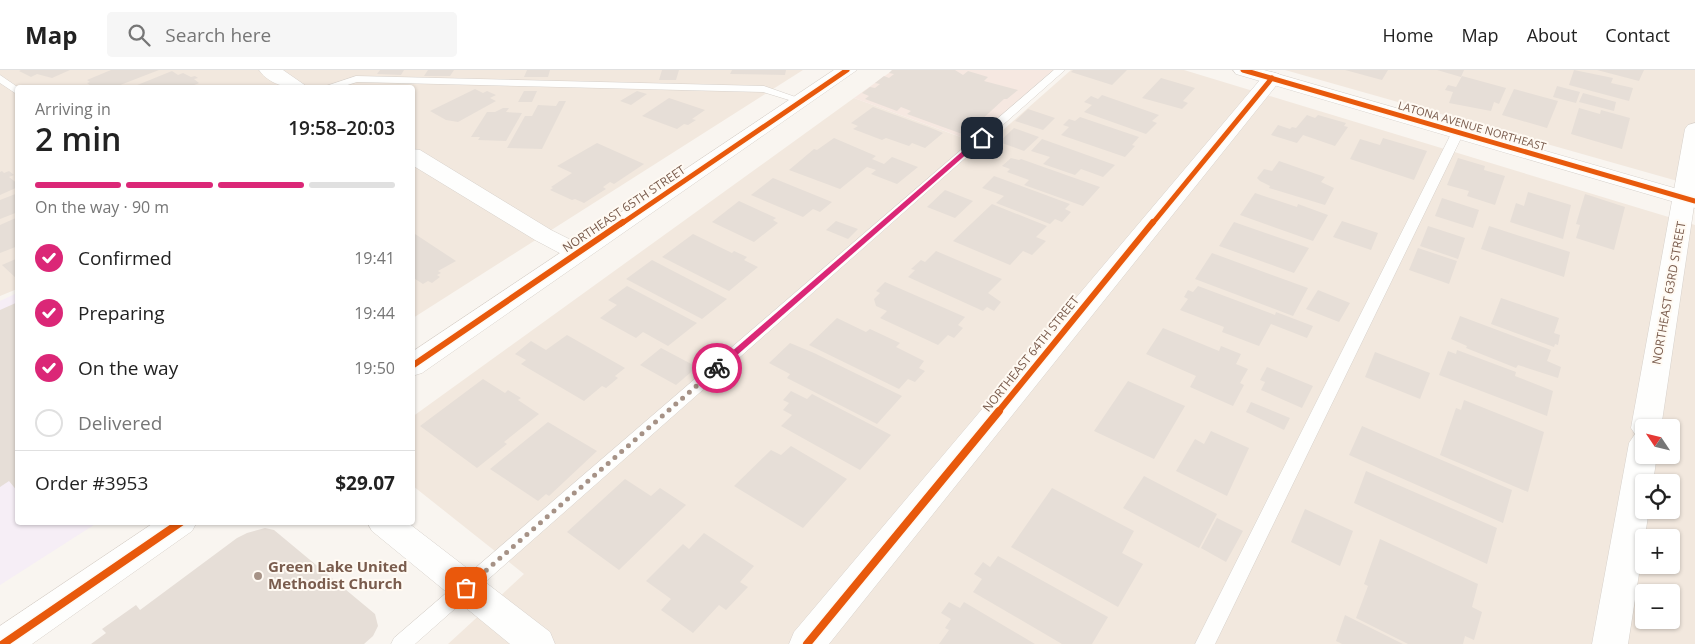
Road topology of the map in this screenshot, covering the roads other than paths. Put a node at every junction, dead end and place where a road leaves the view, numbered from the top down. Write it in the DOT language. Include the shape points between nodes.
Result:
graph roads {
  1 [pos="269,70"];
  2 [pos="847,70"];
  3 [pos="1060,70"];
  4 [pos="1243,70"];
  5 [pos="0,78"];
  6 [pos="1272,78"];
  7 [pos="295,85"];
  8 [pos="337,85"];
  9 [pos="15,90"];
  10 [pos="802,100"];
  11 [pos="1695,129"];
  12 [pos="1458,132"];
  13 [pos="415,158"];
  14 [pos="1690,200"];
  15 [pos="578,254"];
  16 [pos="415,364"];
  17 [pos="1648,419"];
  18 [pos="1641,464"];
  19 [pos="178,525"];
  20 [pos="387,525"];
  21 [pos="466,588"];
  22 [pos="3,644"];
  23 [pos="401,644"];
  24 [pos="537,644"];
  25 [pos="807,644"];
  26 [pos="1205,644"];
  27 [pos="1610,644"];
  1 -- 7 [label="street"];
  2 -- 10 [label="street, NORTHEAST 65TH STREET"];
  3 -- 21 [label="lane"];
  4 -- 6 [label="street, LATONA AVENUE NORTHEAST"];
  5 -- 9 [label="lane"];
  6 -- 12 [label="street, LATONA AVENUE NORTHEAST"];
  6 -- 25 [label="street, NORTHEAST 64TH STREET"];
  8 -- 10 [label="lane" via="356,80 764,89"];
  10 -- 15 [label="street, NORTHEAST 65TH STREET"];
  11 -- 14 [label="street, NORTHEAST 63RD STREET"];
  12 -- 14 [label="street, LATONA AVENUE NORTHEAST"];
  12 -- 26 [label="lane"];
  13 -- 15 [label="street"];
  14 -- 17 [label="street, NORTHEAST 63RD STREET"];
  15 -- 16 [label="street, NORTHEAST 65TH STREET"];
  18 -- 27 [label="street"];
  19 -- 22 [label="street"];
  20 -- 21 [label="street"];
  21 -- 23 [label="lane"];
  21 -- 24 [label="street"];
}
